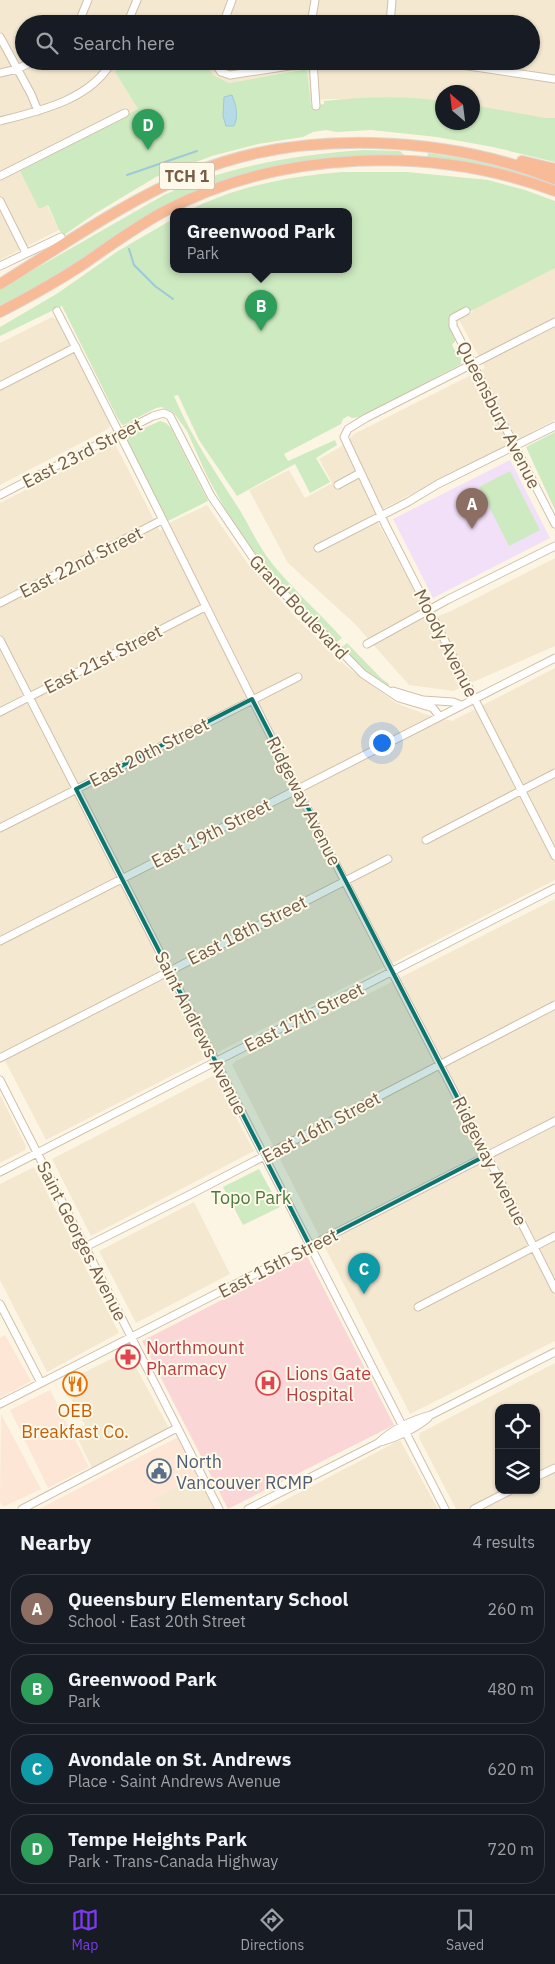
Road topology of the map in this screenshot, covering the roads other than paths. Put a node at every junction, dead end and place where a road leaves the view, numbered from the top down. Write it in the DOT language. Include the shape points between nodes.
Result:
graph roads {
  1 [pos="88,0"];
  2 [pos="137,0"];
  3 [pos="232,0"];
  4 [pos="315,0"];
  5 [pos="392,0"];
  6 [pos="82,15"];
  7 [pos="131,15"];
  8 [pos="226,15"];
  9 [pos="312,15"];
  10 [pos="391,15"];
  11 [pos="0,37"];
  12 [pos="15,65"];
  13 [pos="15,69"];
  14 [pos="18,70"];
  15 [pos="105,70"];
  16 [pos="220,70"];
  17 [pos="262,70"];
  18 [pos="314,70"];
  19 [pos="495,70"];
  20 [pos="0,73"];
  21 [pos="555,79"];
  22 [pos="316,106"];
  23 [pos="38,111"];
  24 [pos="124,113"];
  25 [pos="0,121"];
  26 [pos="439,148"];
  27 [pos="555,169"];
  28 [pos="0,176"];
  29 [pos="555,179"];
  30 [pos="555,191"];
  31 [pos="0,201"];
  32 [pos="172,208"];
  33 [pos="170,209"];
  34 [pos="61,236"];
  35 [pos="26,253"];
  36 [pos="0,266"];
  37 [pos="0,284"];
  38 [pos="47,286"];
  39 [pos="57,311"];
  40 [pos="466,311"];
  41 [pos="0,312"];
  42 [pos="0,318"];
  43 [pos="555,322"];
  44 [pos="76,347"];
  45 [pos="473,365"];
  46 [pos="0,386"];
  47 [pos="164,413"];
  48 [pos="555,426"];
  49 [pos="119,434"];
  50 [pos="514,445"];
  51 [pos="360,473"];
  52 [pos="338,485"];
  53 [pos="0,495"];
  54 [pos="381,516"];
  55 [pos="162,520"];
  56 [pos="555,524"];
  57 [pos="555,546"];
  58 [pos="318,548"];
  59 [pos="0,603"];
  60 [pos="205,607"];
  61 [pos="429,610"];
  62 [pos="0,640"];
  63 [pos="367,644"];
  64 [pos="555,658"];
  65 [pos="298,676"];
  66 [pos="386,689"];
  67 [pos="30,697"];
  68 [pos="474,698"];
  69 [pos="252,699"];
  70 [pos="461,705"];
  71 [pos="0,712"];
  72 [pos="439,716"];
  73 [pos="555,773"];
  74 [pos="298,788"];
  75 [pos="76,789"];
  76 [pos="522,790"];
  77 [pos="0,828"];
  78 [pos="426,840"];
  79 [pos="555,856"];
  80 [pos="388,859"];
  81 [pos="122,878"];
  82 [pos="345,880"];
  83 [pos="555,888"];
  84 [pos="0,941"];
  85 [pos="169,971"];
  86 [pos="392,972"];
  87 [pos="555,1005"];
  88 [pos="0,1058"];
  89 [pos="216,1062"];
  90 [pos="440,1064"];
  91 [pos="0,1080"];
  92 [pos="555,1121"];
  93 [pos="37,1153"];
  94 [pos="487,1155"];
  95 [pos="264,1156"];
  96 [pos="0,1172"];
  97 [pos="555,1236"];
  98 [pos="310,1246"];
  99 [pos="85,1247"];
  100 [pos="534,1247"];
  101 [pos="555,1289"];
  102 [pos="0,1304"];
  103 [pos="418,1307"];
  104 [pos="132,1337"];
  105 [pos="555,1352"];
  106 [pos="41,1383"];
  107 [pos="0,1404"];
  108 [pos="177,1428"];
  109 [pos="404,1429"];
  110 [pos="555,1468"];
  111 [pos="540,1475"];
  112 [pos="503,1494"];
  113 [pos="22,1509"];
  114 [pos="219,1509"];
  115 [pos="248,1509"];
  116 [pos="445,1509"];
  117 [pos="474,1509"];
  1 -- 6 [label="street"];
  2 -- 7 [label="street"];
  3 -- 8 [label="street"];
  4 -- 9 [label="street"];
  5 -- 10 [label="street"];
  11 -- 12 [label="street"];
  13 -- 20 [label="street"];
  14 -- 23 [label="street"];
  15 -- 23 [label="street" via="74,97"];
  16 -- 17 [label="street" via="230,75"];
  18 -- 22 [label="street"];
  19 -- 21 [label="street"];
  23 -- 25 [label="street"];
  24 -- 28 [label="street"];
  26 -- 27 [label="highway" via="493,155"];
  26 -- 29 [label="highway, TCH 1" via="508,163"];
  26 -- 37 [label="highway, TCH 1" via="334,144 272,152 217,165 153,192"];
  30 -- 32 [label="highway, TCH 1" via="482,172 417,162 357,162 290,170 224,186"];
  31 -- 35 [label="street"];
  33 -- 38 [label="highway, TCH 1"];
  34 -- 35 [label="street"];
  35 -- 36 [label="street"];
  38 -- 41 [label="highway, TCH 1"];
  38 -- 42 [label="highway"];
  39 -- 44 [label="street, Ridgeway Avenue"];
  40 -- 45 [label="street, Queensbury Avenue" via="452,320"];
  43 -- 45 [label="street"];
  44 -- 46 [label="street"];
  44 -- 49 [label="street, Ridgeway Avenue"];
  45 -- 50 [label="street, Queensbury Avenue"];
  45 -- 51 [label="street, Moody Avenue" via="348,429 344,437"];
  47 -- 49 [label="street, East 23rd Street"];
  47 -- 66 [label="street, Grand Boulevard" via="175,424 211,496 262,571 352,665"];
  48 -- 50 [label="street"];
  49 -- 53 [label="street, East 23rd Street"];
  49 -- 55 [label="street, Ridgeway Avenue"];
  50 -- 54 [label="street"];
  50 -- 56 [label="street, Queensbury Avenue"];
  51 -- 52 [label="street"];
  51 -- 54 [label="street, Moody Avenue"];
  54 -- 58 [label="street"];
  54 -- 61 [label="street, Moody Avenue"];
  55 -- 59 [label="street, East 22nd Street"];
  55 -- 60 [label="street, Ridgeway Avenue"];
  57 -- 61 [label="street"];
  60 -- 67 [label="street, East 21st Street"];
  60 -- 69 [label="street, Ridgeway Avenue"];
  61 -- 63 [label="street"];
  61 -- 68 [label="street, Moody Avenue"];
  62 -- 67 [label="street, Saint Andrews Avenue"];
  64 -- 68 [label="street, East 19th Street"];
  65 -- 69 [label="street, East 20th Street"];
  66 -- 70 [label="street, Grand Boulevard" via="423,700"];
  66 -- 72 [label="street, Grand Boulevard" via="399,698 433,708"];
  67 -- 71 [label="street, East 21st Street"];
  67 -- 75 [label="street, Saint Andrews Avenue"];
  68 -- 70 [label="street, East 19th Street"];
  68 -- 76 [label="street, Moody Avenue"];
  69 -- 74 [label="street, Ridgeway Avenue"];
  69 -- 75 [label="street, East 20th Street"];
  70 -- 72 [label="street, East 19th Street"];
  72 -- 74 [label="street, East 19th Street"];
  73 -- 76 [label="street"];
  74 -- 81 [label="street, East 19th Street"];
  74 -- 82 [label="street, Ridgeway Avenue"];
  75 -- 77 [label="street, East 20th Street"];
  75 -- 81 [label="street, Saint Andrews Avenue"];
  76 -- 78 [label="street"];
  76 -- 79 [label="street, Moody Avenue"];
  80 -- 82 [label="street, East 18th Street"];
  81 -- 84 [label="street, East 19th Street"];
  81 -- 85 [label="street, Saint Andrews Avenue"];
  82 -- 85 [label="street, East 18th Street"];
  82 -- 86 [label="street, Ridgeway Avenue"];
  83 -- 86 [label="street, East 17th Street"];
  85 -- 88 [label="street, East 18th Street"];
  85 -- 89 [label="street, Saint Andrews Avenue"];
  86 -- 89 [label="street, East 17th Street"];
  86 -- 90 [label="street, Ridgeway Avenue"];
  87 -- 90 [label="street, East 16th Street"];
  89 -- 93 [label="street, East 17th Street"];
  89 -- 95 [label="street, Saint Andrews Avenue"];
  90 -- 94 [label="street, Ridgeway Avenue"];
  90 -- 95 [label="street, East 16th Street"];
  91 -- 93 [label="street, Saint Georges Avenue"];
  92 -- 94 [label="street, East 15th Street"];
  93 -- 96 [label="street, East 17th Street"];
  93 -- 99 [label="street, Saint Georges Avenue"];
  94 -- 98 [label="street, East 15th Street"];
  94 -- 100 [label="street, Ridgeway Avenue"];
  95 -- 98 [label="street, Saint Andrews Avenue"];
  95 -- 99 [label="street, East 16th Street"];
  97 -- 100 [label="street"];
  98 -- 104 [label="street, East 15th Street"];
  98 -- 109 [label="street, Saint Andrews Avenue"];
  99 -- 104 [label="street, Saint Georges Avenue"];
  100 -- 101 [label="street, Ridgeway Avenue"];
  100 -- 103 [label="street"];
  102 -- 106 [label="street"];
  104 -- 106 [label="street, East 15th Street"];
  104 -- 108 [label="street, Saint Georges Avenue"];
  105 -- 109 [label="street" via="431,1415 422,1423"];
  106 -- 107 [label="street, East 15th Street"];
  108 -- 113 [label="street"];
  108 -- 114 [label="street, Saint Georges Avenue"];
  109 -- 115 [label="street"];
  109 -- 116 [label="street, Saint Andrews Avenue"];
  110 -- 111 [label="street"];
  112 -- 117 [label="street"];
}
